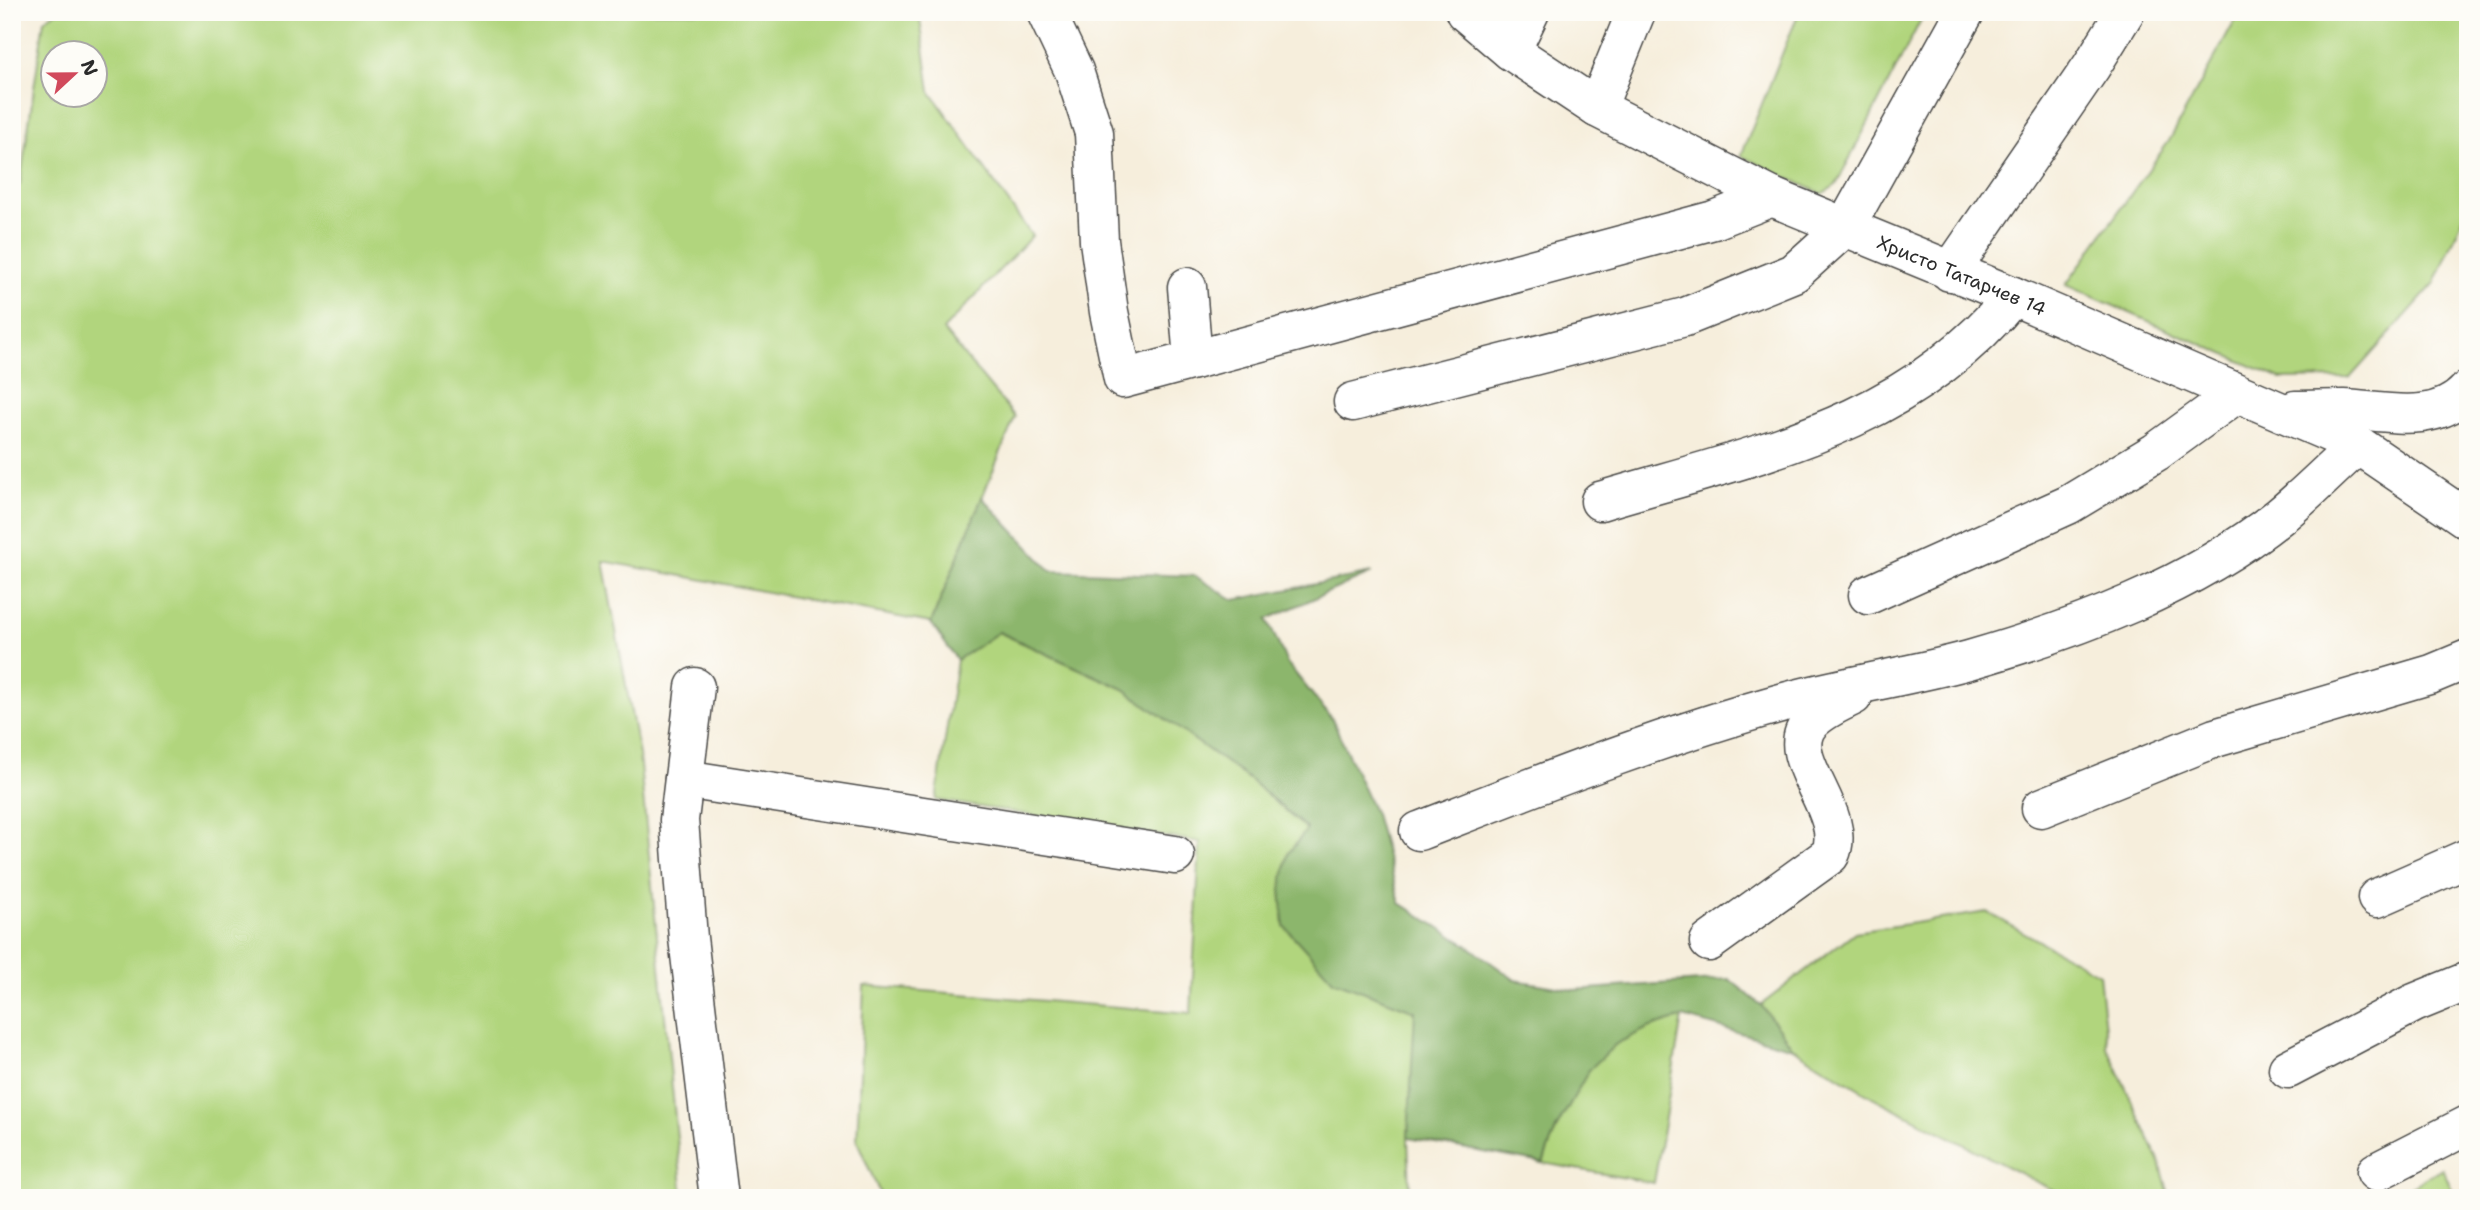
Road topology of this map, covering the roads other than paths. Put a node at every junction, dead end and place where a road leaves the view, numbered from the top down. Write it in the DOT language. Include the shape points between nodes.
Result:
graph roads {
  1 [pos="1046,12"];
  2 [pos="1465,12"];
  3 [pos="1530,12"];
  4 [pos="1636,12"];
  5 [pos="1965,12"];
  6 [pos="2125,12"];
  7 [pos="1511,51"];
  8 [pos="1597,108"];
  9 [pos="1772,197"];
  10 [pos="1846,226"];
  11 [pos="1950,272"];
  12 [pos="1187,287"];
  13 [pos="2012,296"];
  14 [pos="1193,360"];
  15 [pos="2468,390"];
  16 [pos="2236,394"];
  17 [pos="1353,402"];
  18 [pos="2282,410"];
  19 [pos="2358,445"];
  20 [pos="1600,501"];
  21 [pos="2468,520"];
  22 [pos="1868,595"];
  23 [pos="2468,659"];
  24 [pos="1900,676"];
  25 [pos="695,687"];
  26 [pos="684,779"];
  27 [pos="2041,808"];
  28 [pos="1419,831"];
  29 [pos="1175,855"];
  30 [pos="2468,858"];
  31 [pos="2377,898"];
  32 [pos="1709,942"];
  33 [pos="2468,981"];
  34 [pos="2288,1069"];
  35 [pos="2468,1125"];
  36 [pos="2376,1172"];
  37 [pos="719,1198"];
  1 -- 14 [label="street" via="1074,71 1094,133 1099,241 1123,379"];
  2 -- 7 [label="street, Христо Татарчев 14"];
  3 -- 7 [label="street"];
  4 -- 8 [label="street"];
  5 -- 10 [label="street"];
  6 -- 11 [label="street"];
  7 -- 8 [label="street, Христо Татарчев 14"];
  8 -- 9 [label="street, Христо Татарчев 14"];
  9 -- 10 [label="street, Христо Татарчев 14"];
  9 -- 14 [label="street" via="1714,220"];
  10 -- 11 [label="street, Христо Татарчев 14"];
  10 -- 17 [label="street" via="1794,273 1685,317"];
  11 -- 13 [label="street, Христо Татарчев 14"];
  12 -- 14 [label="street"];
  13 -- 16 [label="street, Христо Татарчев 14"];
  13 -- 20 [label="street" via="1972,342 1936,372 1879,408 1782,447"];
  15 -- 18 [label="street" via="2459,400 2406,416 2344,409"];
  16 -- 18 [label="street, Христо Татарчев 14"];
  16 -- 22 [label="street" via="2156,452 2068,505"];
  18 -- 19 [label="street, Христо Татарчев 14"];
  19 -- 21 [label="street, Христо Татарчев 14"];
  19 -- 24 [label="street" via="2279,517 2179,580 2051,633 1969,660"];
  23 -- 27 [label="street" via="2432,674 2215,738"];
  24 -- 28 [label="street" via="1733,718 1533,786"];
  24 -- 32 [label="street" via="1825,711 1810,722 1802,736 1802,751 1835,829 1830,855"];
  25 -- 26 [label="street"];
  26 -- 29 [label="street"];
  26 -- 37 [label="street" via="679,820 688,938"];
  30 -- 31 [label="street"];
  33 -- 34 [label="street" via="2414,1003"];
  35 -- 36 [label="street"];
}
